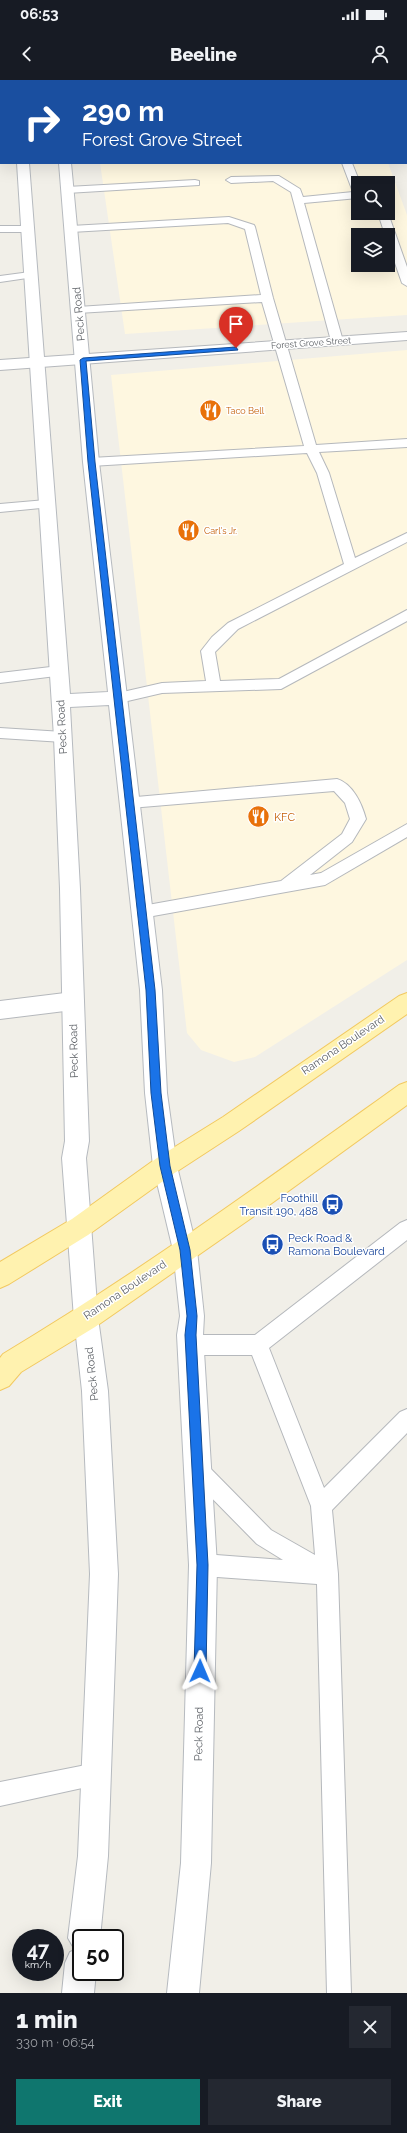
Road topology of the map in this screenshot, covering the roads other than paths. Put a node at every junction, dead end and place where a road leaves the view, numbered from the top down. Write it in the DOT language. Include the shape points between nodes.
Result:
graph roads {
  1 [pos="22,164"];
  2 [pos="65,164"];
  3 [pos="347,164"];
  4 [pos="352,176"];
  5 [pos="231,180"];
  6 [pos="195,183"];
  7 [pos="67,190"];
  8 [pos="351,195"];
  9 [pos="298,200"];
  10 [pos="385,220"];
  11 [pos="0,229"];
  12 [pos="27,229"];
  13 [pos="71,229"];
  14 [pos="30,275"];
  15 [pos="0,278"];
  16 [pos="407,283"];
  17 [pos="267,298"];
  18 [pos="78,310"];
  19 [pos="407,336"];
  20 [pos="337,341"];
  21 [pos="281,345"];
  22 [pos="83,360"];
  23 [pos="36,363"];
  24 [pos="0,365"];
  25 [pos="407,443"];
  26 [pos="311,449"];
  27 [pos="91,462"];
  28 [pos="46,504"];
  29 [pos="0,508"];
  30 [pos="407,537"];
  31 [pos="351,566"];
  32 [pos="407,616"];
  33 [pos="59,671"];
  34 [pos="0,678"];
  35 [pos="214,687"];
  36 [pos="119,698"];
  37 [pos="61,701"];
  38 [pos="0,733"];
  39 [pos="63,737"];
  40 [pos="130,802"];
  41 [pos="407,830"];
  42 [pos="284,887"];
  43 [pos="142,912"];
  44 [pos="73,1001"];
  45 [pos="407,1002"];
  46 [pos="0,1010"];
  47 [pos="406,1095"];
  48 [pos="165,1166"];
  49 [pos="80,1227"];
  50 [pos="407,1229"];
  51 [pos="185,1250"];
  52 [pos="0,1276"];
  53 [pos="86,1318"];
  54 [pos="191,1345"];
  55 [pos="258,1345"];
  56 [pos="0,1377"];
  57 [pos="407,1419"];
  58 [pos="198,1470"];
  59 [pos="321,1506"];
  60 [pos="203,1565"];
  61 [pos="327,1574"];
  62 [pos="96,1774"];
  63 [pos="0,1794"];
  64 [pos="85,1929"];
  65 [pos="79,1981"];
  66 [pos="78,1993"];
  67 [pos="183,1993"];
  68 [pos="339,1993"];
  1 -- 12 [label="main road, Peck Road"];
  2 -- 7 [label="main road, Peck Road"];
  3 -- 4 [label="lane"];
  5 -- 9 [label="lane" via="275,178 296,191"];
  6 -- 7 [label="lane"];
  7 -- 13 [label="main road, Peck Road"];
  8 -- 9 [label="lane"];
  9 -- 20 [label="lane"];
  10 -- 16 [label="lane"];
  11 -- 12 [label="lane"];
  12 -- 14 [label="main road, Peck Road"];
  13 -- 17 [label="lane" via="229,220 250,227"];
  13 -- 18 [label="main road, Peck Road"];
  14 -- 15 [label="lane"];
  14 -- 23 [label="main road, Peck Road"];
  17 -- 18 [label="lane"];
  17 -- 21 [label="lane"];
  18 -- 22 [label="main road, Peck Road"];
  19 -- 20 [label="main road, Forest Grove Street"];
  20 -- 21 [label="main road, Forest Grove Street"];
  21 -- 22 [label="main road, Forest Grove Street"];
  21 -- 26 [label="lane"];
  22 -- 23 [label="main road, Forest Grove Street"];
  22 -- 27 [label="main road, Peck Road"];
  23 -- 24 [label="main road, Forest Grove Street"];
  23 -- 28 [label="main road, Peck Road"];
  25 -- 26 [label="lane"];
  26 -- 27 [label="lane"];
  26 -- 31 [label="lane" via="323,473"];
  27 -- 36 [label="main road, Peck Road"];
  28 -- 29 [label="lane"];
  28 -- 33 [label="main road, Peck Road"];
  30 -- 31 [label="lane"];
  31 -- 35 [label="lane" via="233,626 216,640 208,651"];
  32 -- 35 [label="lane" via="281,684"];
  33 -- 34 [label="lane"];
  33 -- 37 [label="main road, Peck Road"];
  35 -- 36 [label="lane" via="162,688"];
  36 -- 37 [label="main road"];
  36 -- 40 [label="main road, Peck Road"];
  37 -- 39 [label="main road, Peck Road"];
  38 -- 39 [label="lane"];
  39 -- 44 [label="main road, Peck Road"];
  40 -- 42 [label="lane" via="337,785 355,806 358,819 347,838"];
  40 -- 43 [label="main road, Peck Road"];
  41 -- 42 [label="lane" via="325,879"];
  42 -- 43 [label="lane"];
  43 -- 48 [label="main road, Peck Road" via="151,990 156,1093"];
  44 -- 46 [label="main road"];
  44 -- 49 [label="main road, Peck Road" via="77,1141 74,1158"];
  45 -- 48 [label="main road, Ramona Boulevard" via="231,1124"];
  47 -- 51 [label="main road, Ramona Boulevard"];
  48 -- 49 [label="main road, Ramona Boulevard"];
  48 -- 51 [label="main road, Peck Road"];
  49 -- 52 [label="main road, Ramona Boulevard"];
  49 -- 53 [label="main road, Peck Road"];
  50 -- 55 [label="lane"];
  51 -- 53 [label="main road, Ramona Boulevard"];
  51 -- 54 [label="main road, Peck Road" via="192,1316"];
  53 -- 56 [label="main road, Ramona Boulevard" via="12,1363"];
  53 -- 62 [label="main road, Peck Road" via="95,1390 104,1574"];
  54 -- 55 [label="lane"];
  54 -- 58 [label="main road, Peck Road"];
  55 -- 59 [label="lane"];
  57 -- 59 [label="lane"];
  58 -- 60 [label="main road, Peck Road"];
  58 -- 61 [label="lane" via="264,1537"];
  59 -- 61 [label="lane"];
  60 -- 61 [label="lane"];
  60 -- 67 [label="main road, Peck Road" via="196,1863"];
  61 -- 68 [label="lane"];
  62 -- 63 [label="lane"];
  62 -- 64 [label="main road, Peck Road" via="93,1856"];
  65 -- 66 [label="main road"];
}
